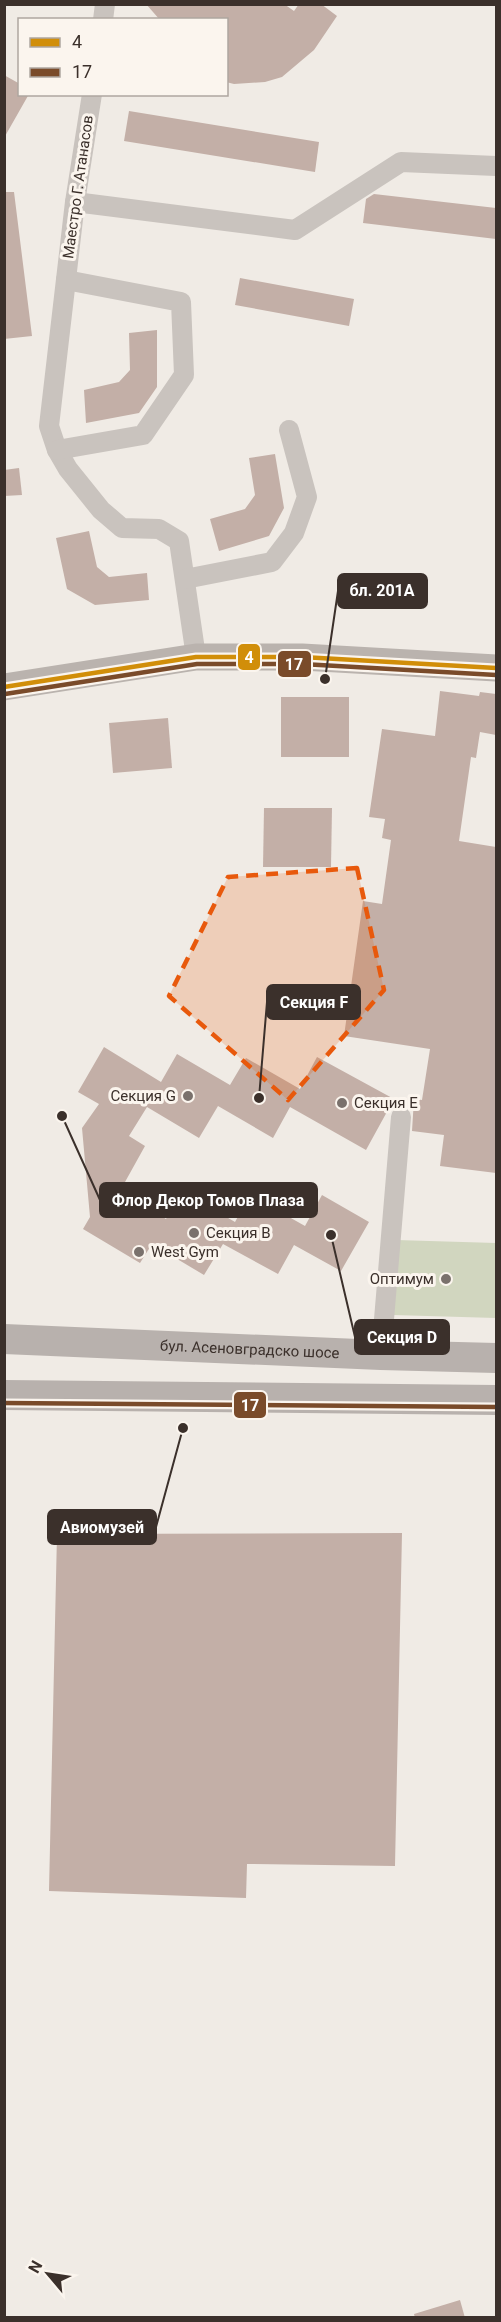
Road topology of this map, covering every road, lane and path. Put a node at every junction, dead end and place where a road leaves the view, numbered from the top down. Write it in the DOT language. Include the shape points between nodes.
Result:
graph roads {
  1 [pos="92,96"];
  2 [pos="496,166"];
  3 [pos="75,202"];
  4 [pos="66,280"];
  5 [pos="289,430"];
  6 [pos="57,450"];
  7 [pos="184,579"];
  8 [pos="196,657"];
  9 [pos="496,669"];
  10 [pos="4,687"];
  11 [pos="401,1117"];
  12 [pos="4,1339"];
  13 [pos="381,1355"];
  14 [pos="496,1358"];
  15 [pos="4,1395"];
  16 [pos="496,1400"];
  1 -- 3 [label="street, Маестро Г. Атанасов"];
  2 -- 3 [label="street" via="401,162 295,230"];
  3 -- 4 [label="street, Маестро Г. Атанасов"];
  4 -- 6 [label="street, Маестро Г. Атанасов" via="49,426"];
  4 -- 6 [label="street, Маестро Г. Атанасов" via="181,302 184,375 143,435"];
  5 -- 7 [label="street" via="307,497 294,533 272,562"];
  6 -- 7 [label="street" via="101,510 122,528 159,529 179,542"];
  7 -- 8 [label="street"];
  8 -- 9 [label="street" via="302,657"];
  8 -- 10 [label="street"];
  11 -- 13 [label="street"];
  12 -- 13 [label="main road, бул. Асеновградско шосе"];
  13 -- 14 [label="main road, бул. Асеновградско шосе"];
  15 -- 16 [label="main road"];
}
